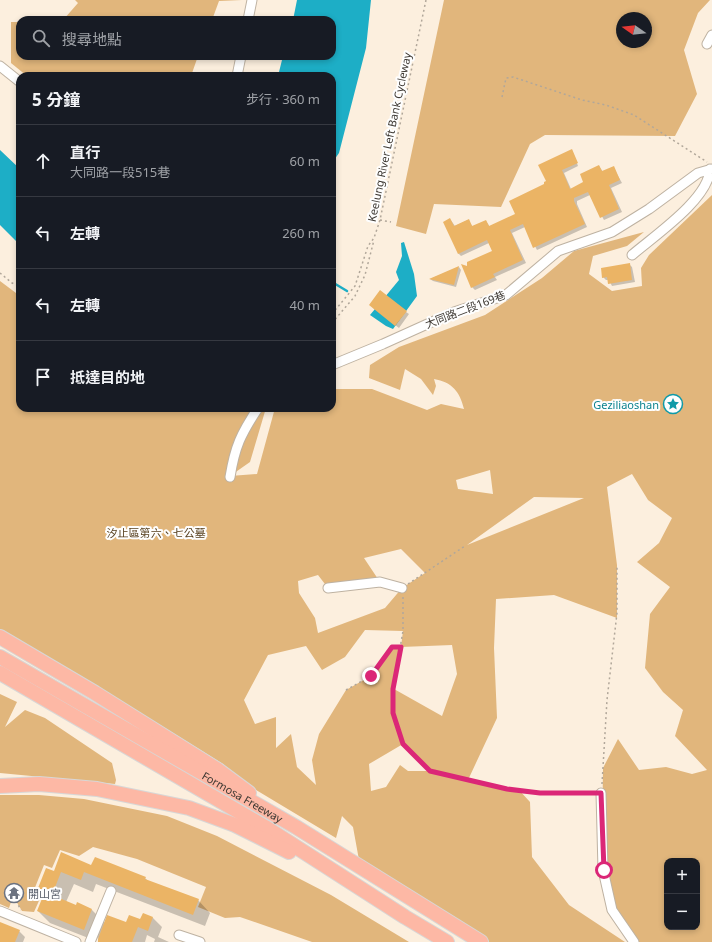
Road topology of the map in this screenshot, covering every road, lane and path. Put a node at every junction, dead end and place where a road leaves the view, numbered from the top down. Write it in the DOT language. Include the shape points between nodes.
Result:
graph roads {
  1 [pos="252,0"];
  2 [pos="426,0"];
  3 [pos="249,16"];
  4 [pos="712,35"];
  5 [pos="708,44"];
  6 [pos="240,60"];
  7 [pos="0,66"];
  8 [pos="238,72"];
  9 [pos="16,79"];
  10 [pos="502,97"];
  11 [pos="712,168"];
  12 [pos="380,220"];
  13 [pos="391,222"];
  14 [pos="374,238"];
  15 [pos="632,255"];
  16 [pos="0,273"];
  17 [pos="16,284"];
  18 [pos="336,309"];
  19 [pos="336,318"];
  20 [pos="336,363"];
  21 [pos="255,412"];
  22 [pos="230,476"];
  23 [pos="465,546"];
  24 [pos="617,565"];
  25 [pos="328,588"];
  26 [pos="402,588"];
  27 [pos="0,637"];
  28 [pos="401,647"];
  29 [pos="0,657"];
  30 [pos="0,673"];
  31 [pos="346,690"];
  32 [pos="0,786"];
  33 [pos="601,793"];
  34 [pos="263,809"];
  35 [pos="322,863"];
  36 [pos="111,892"];
  37 [pos="0,911"];
  38 [pos="179,935"];
  39 [pos="76,942"];
  40 [pos="90,942"];
  41 [pos="200,942"];
  42 [pos="447,942"];
  43 [pos="481,942"];
  44 [pos="634,942"];
  1 -- 3 [label="street"];
  2 -- 12 [label="path, Keelung River Left Bank Cycleway"];
  4 -- 5 [label="street"];
  6 -- 8 [label="street"];
  7 -- 9 [label="street"];
  10 -- 11 [label="path" via="506,78 513,77 582,100 606,105 634,115"];
  11 -- 15 [label="street" via="701,194"];
  11 -- 20 [label="street, 大同路二段169巷" via="698,172 649,209 612,232 558,251 506,295 454,312"];
  12 -- 13 [label="path"];
  12 -- 14 [label="path, Keelung River Left Bank Cycleway"];
  14 -- 18 [label="path, Keelung River Left Bank Cycleway" via="368,246 355,286"];
  14 -- 19 [label="path" via="365,275 355,296"];
  16 -- 17 [label="path"];
  21 -- 22 [label="street" via="235,450"];
  23 -- 26 [label="path"];
  24 -- 33 [label="path" via="617,613 607,700"];
  25 -- 26 [label="street" via="380,582"];
  26 -- 28 [label="path"];
  27 -- 34 [label="highway" via="218,770 247,790"];
  28 -- 31 [label="path" via="392,647 371,676"];
  28 -- 33 [label="path" via="393,689 393,713 403,744 430,771 507,789 540,793"];
  29 -- 34 [label="highway, Formosa Freeway"];
  30 -- 35 [label="highway, Formosa Freeway" via="265,827"];
  32 -- 35 [label="highway" via="40,784 97,789 189,808 235,825 285,850"];
  33 -- 44 [label="street" via="604,870 612,910"];
  34 -- 43 [label="highway, Formosa Freeway"];
  35 -- 42 [label="highway, Formosa Freeway"];
  36 -- 40 [label="street"];
  37 -- 39 [label="street"];
  38 -- 41 [label="street"];
}
